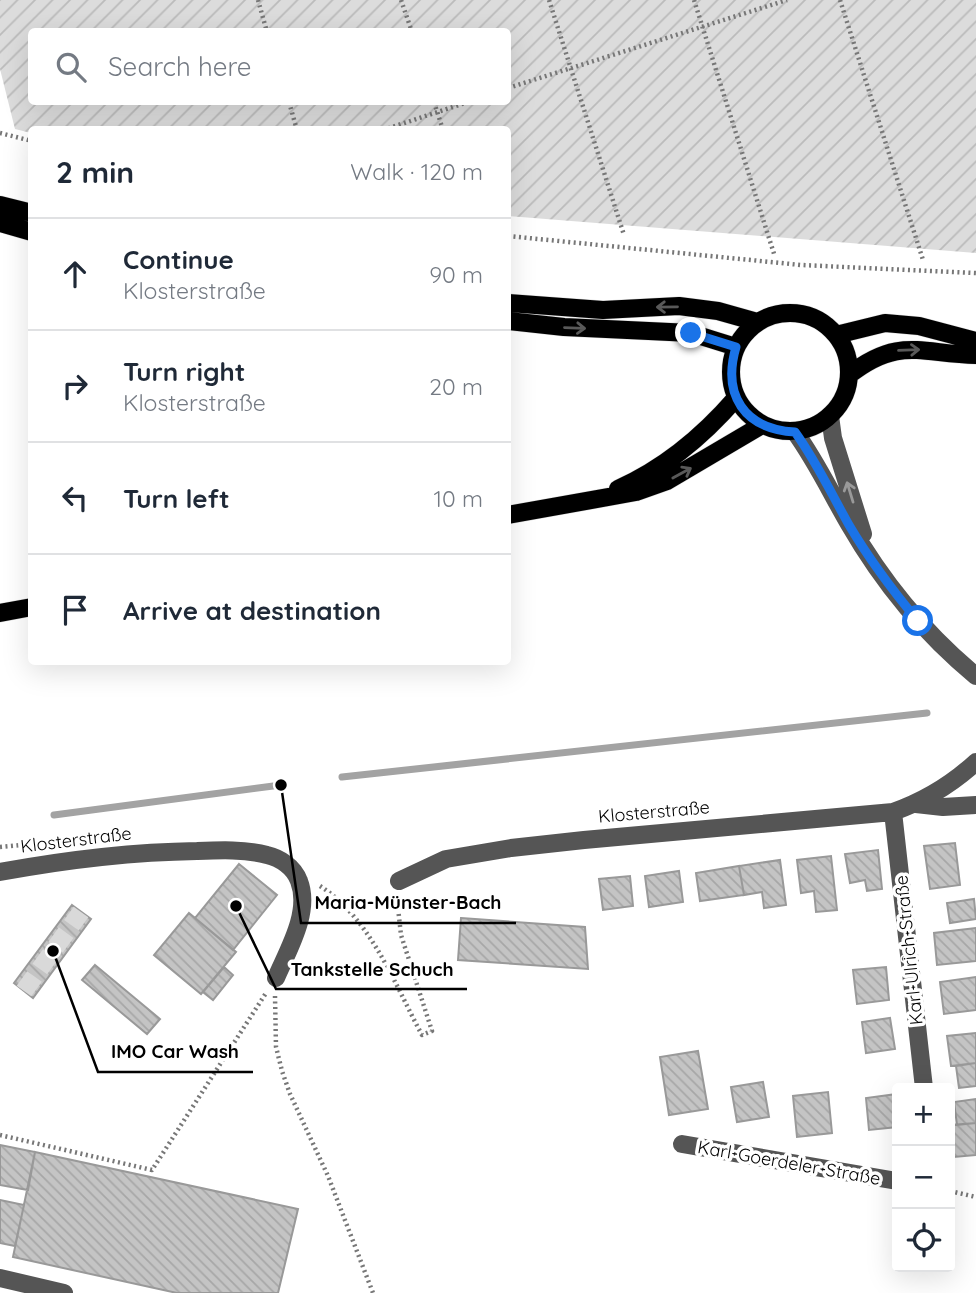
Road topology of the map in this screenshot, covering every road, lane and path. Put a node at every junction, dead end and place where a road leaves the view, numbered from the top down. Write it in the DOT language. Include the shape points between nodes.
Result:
graph roads {
  1 [pos="258,0"];
  2 [pos="401,0"];
  3 [pos="549,0"];
  4 [pos="694,0"];
  5 [pos="787,0"];
  6 [pos="840,0"];
  7 [pos="702,27"];
  8 [pos="266,28"];
  9 [pos="411,28"];
  10 [pos="570,67"];
  11 [pos="511,87"];
  12 [pos="290,105"];
  13 [pos="435,105"];
  14 [pos="459,105"];
  15 [pos="437,112"];
  16 [pos="296,126"];
  17 [pos="395,126"];
  18 [pos="442,126"];
  19 [pos="0,133"];
  20 [pos="28,141"];
  21 [pos="0,205"];
  22 [pos="28,212"];
  23 [pos="0,223"];
  24 [pos="28,231"];
  25 [pos="624,235"];
  26 [pos="511,236"];
  27 [pos="775,257"];
  28 [pos="923,260"];
  29 [pos="976,273"];
  30 [pos="511,303"];
  31 [pos="511,321"];
  32 [pos="757,322"];
  33 [pos="836,335"];
  34 [pos="976,341"];
  35 [pos="736,347"];
  36 [pos="976,355"];
  37 [pos="849,374"];
  38 [pos="736,398"];
  39 [pos="830,416"];
  40 [pos="762,425"];
  41 [pos="795,432"];
  42 [pos="593,500"];
  43 [pos="511,514"];
  44 [pos="870,557"];
  45 [pos="28,608"];
  46 [pos="0,613"];
  47 [pos="976,676"];
  48 [pos="976,762"];
  49 [pos="916,804"];
  50 [pos="976,805"];
  51 [pos="893,812"];
  52 [pos="22,845"];
  53 [pos="0,847"];
  54 [pos="293,870"];
  55 [pos="0,872"];
  56 [pos="399,881"];
  57 [pos="276,978"];
  58 [pos="923,1083"];
  59 [pos="0,1135"];
  60 [pos="682,1144"];
  61 [pos="892,1180"];
  62 [pos="955,1192"];
  63 [pos="976,1198"];
  64 [pos="0,1278"];
  65 [pos="64,1293"];
  66 [pos="373,1293"];
  1 -- 8 [label="path"];
  2 -- 9 [label="path"];
  3 -- 10 [label="path"];
  4 -- 7 [label="path"];
  5 -- 7 [label="path"];
  6 -- 28 [label="path"];
  7 -- 10 [label="path"];
  7 -- 27 [label="path"];
  10 -- 11 [label="path"];
  10 -- 25 [label="path"];
  12 -- 16 [label="path"];
  13 -- 15 [label="path"];
  14 -- 15 [label="path"];
  15 -- 17 [label="path"];
  15 -- 18 [label="path"];
  19 -- 20 [label="path"];
  21 -- 22 [label="main road"];
  23 -- 24 [label="main road"];
  26 -- 29 [label="path" via="801,265"];
  32 -- 30 [label="main road, one-way" via="679,306 603,310"];
  31 -- 35 [label="main road, one-way" via="691,333"];
  32 -- 33 [label="main road" via="777,314 803,314"];
  32 -- 35 [label="main road"];
  33 -- 34 [label="main road" via="894,323"];
  33 -- 37 [label="main road"];
  35 -- 38 [label="main road" via="730,367"];
  37 -- 36 [label="main road, one-way" via="873,358 905,349"];
  37 -- 39 [label="main road" via="841,402"];
  38 -- 40 [label="main road"];
  38 -- 42 [label="main road" via="670,458"];
  39 -- 41 [label="main road"];
  44 -- 39 [label="street, one-way"];
  40 -- 41 [label="main road"];
  42 -- 40 [label="main road, one-way" via="667,481"];
  41 -- 44 [label="street"];
  42 -- 43 [label="main road"];
  44 -- 47 [label="street" via="918,621"];
  45 -- 46 [label="main road"];
  48 -- 49 [label="street, Klosterstraße"];
  49 -- 50 [label="street, Klosterstraße"];
  49 -- 51 [label="street, Klosterstraße"];
  51 -- 56 [label="street, Klosterstraße" via="512,848 446,859"];
  51 -- 58 [label="street, Karl-Ulrich-Straße"];
  52 -- 53 [label="path"];
  54 -- 55 [label="street, Klosterstraße" via="251,851 158,851"];
  54 -- 56 [label="path" via="351,911 422,1035 432,1031 401,935"];
  54 -- 57 [label="street" via="302,902"];
  57 -- 59 [label="path" via="152,1170"];
  57 -- 66 [label="path" via="275,1047 282,1071"];
  60 -- 61 [label="street, Karl-Goerdeler-Straße"];
  62 -- 63 [label="path"];
  64 -- 65 [label="street"];
}
